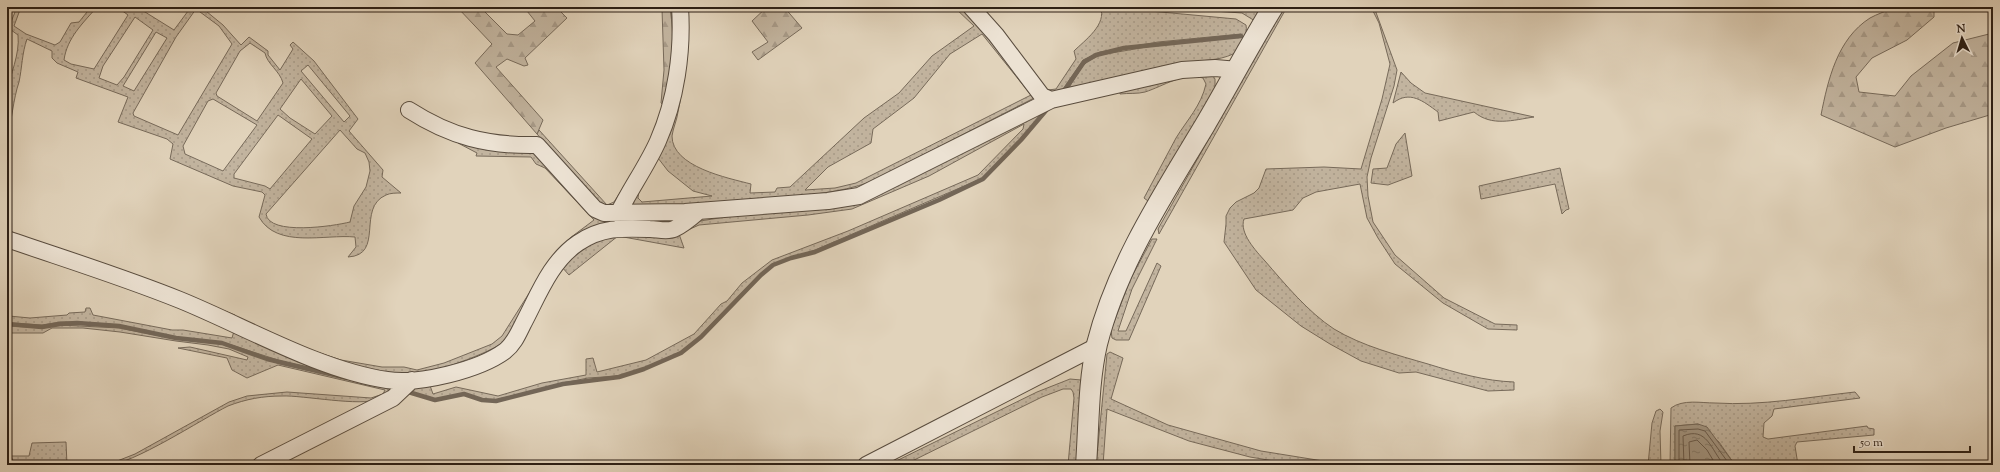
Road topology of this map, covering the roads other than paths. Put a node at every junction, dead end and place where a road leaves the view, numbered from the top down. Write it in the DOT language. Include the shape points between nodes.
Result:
graph roads {
  1 [pos="680,7"];
  2 [pos="971,7"];
  3 [pos="1273,7"];
  4 [pos="1238,70"];
  5 [pos="1051,100"];
  6 [pos="409,110"];
  7 [pos="700,211"];
  8 [pos="618,214"];
  9 [pos="7,239"];
  10 [pos="1097,346"];
  11 [pos="412,380"];
  12 [pos="261,465"];
  13 [pos="866,465"];
  14 [pos="1086,465"];
  1 -- 8 [label="street" via="681,26 676,73 668,118"];
  2 -- 5 [label="street" via="996,35 1042,96"];
  3 -- 4 [label="street"];
  4 -- 5 [label="street" via="1182,70"];
  4 -- 10 [label="street" via="1178,169 1124,268 1113,292"];
  5 -- 7 [label="street" via="859,196 828,201"];
  6 -- 8 [label="street" via="431,124 482,142 537,145 595,209"];
  7 -- 8 [label="street"];
  7 -- 11 [label="street" via="672,230 609,229 593,233 575,245 557,263 513,343 505,351 461,370"];
  9 -- 11 [label="street" via="179,300 327,364 386,380"];
  10 -- 13 [label="street"];
  10 -- 14 [label="street"];
  11 -- 12 [label="street" via="393,398"];
}
